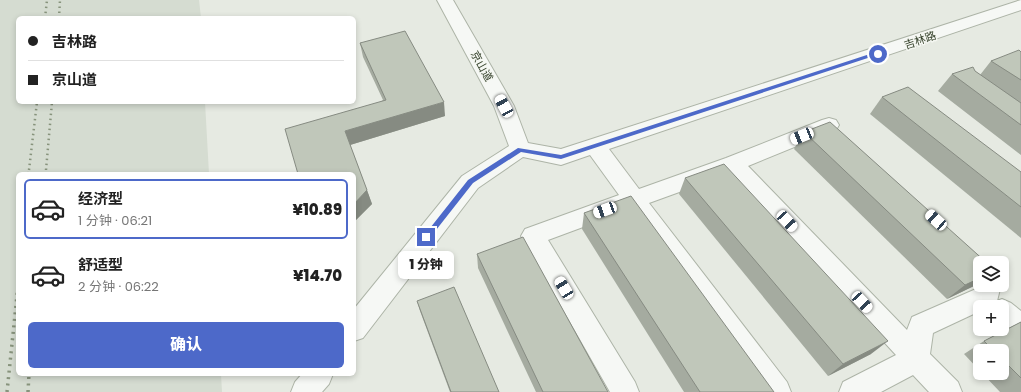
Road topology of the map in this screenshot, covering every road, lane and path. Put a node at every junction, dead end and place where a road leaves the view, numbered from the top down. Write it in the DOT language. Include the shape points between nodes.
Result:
graph roads {
  1 [pos="445,0"];
  2 [pos="1018,0"];
  3 [pos="1021,2"];
  4 [pos="1021,6"];
  5 [pos="842,136"];
  6 [pos="595,146"];
  7 [pos="520,149"];
  8 [pos="733,164"];
  9 [pos="634,199"];
  10 [pos="973,307"];
  11 [pos="1009,316"];
  12 [pos="356,326"];
  13 [pos="1021,328"];
  14 [pos="916,359"];
  15 [pos="317,376"];
  16 [pos="305,392"];
  17 [pos="625,392"];
  18 [pos="777,392"];
  19 [pos="853,392"];
  20 [pos="948,392"];
  1 -- 7 [label="street, 京山道" via="504,106"];
  2 -- 3 [label="street"];
  4 -- 6 [label="street, 吉林路"];
  5 -- 8 [label="street" via="830,125"];
  6 -- 7 [label="street, 吉林路" via="561,157"];
  6 -- 9 [label="street"];
  7 -- 12 [label="street" via="470,182"];
  8 -- 9 [label="street"];
  8 -- 14 [label="street"];
  9 -- 17 [label="street" via="533,236"];
  9 -- 18 [label="street"];
  10 -- 14 [label="street" via="921,326"];
  11 -- 13 [label="street"];
  14 -- 19 [label="street"];
  14 -- 20 [label="street"];
  15 -- 16 [label="street"];
}
